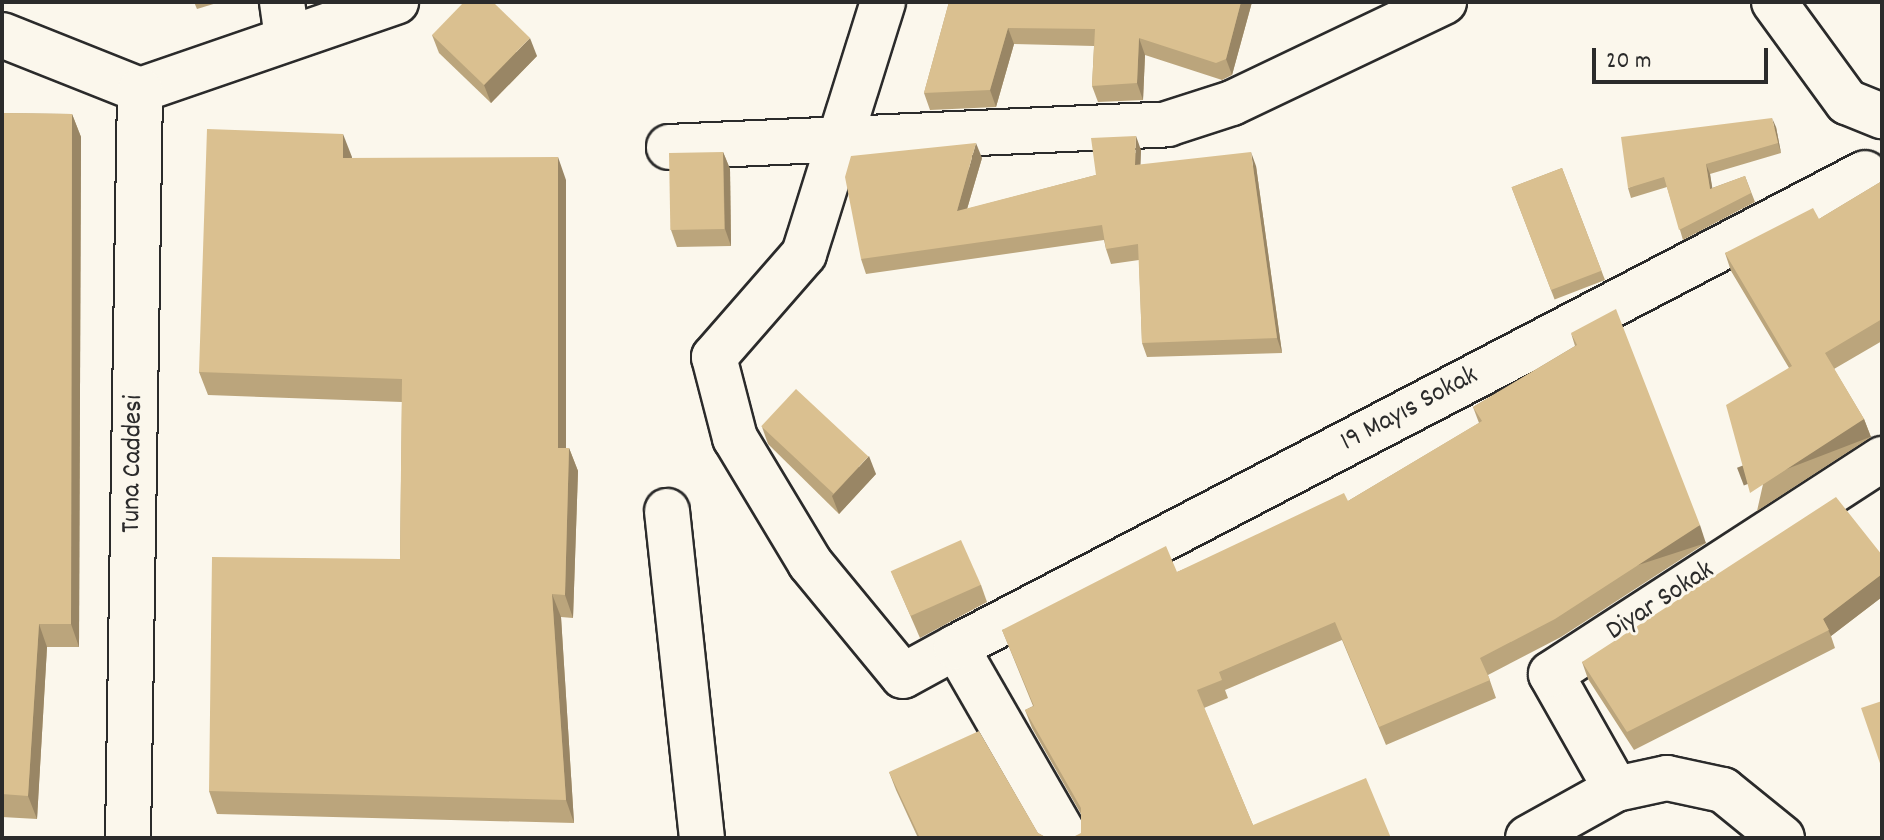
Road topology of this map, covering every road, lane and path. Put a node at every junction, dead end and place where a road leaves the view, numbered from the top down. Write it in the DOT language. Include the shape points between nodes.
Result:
graph roads {
  1 [pos="396,2"];
  2 [pos="883,2"];
  3 [pos="1444,2"];
  4 [pos="1774,2"];
  5 [pos="284,20"];
  6 [pos="2,35"];
  7 [pos="140,90"];
  8 [pos="1882,116"];
  9 [pos="833,144"];
  10 [pos="669,147"];
  11 [pos="1865,173"];
  12 [pos="1882,459"];
  13 [pos="667,511"];
  14 [pos="956,647"];
  15 [pos="1616,789"];
  16 [pos="128,838"];
  17 [pos="702,838"];
  18 [pos="1066,838"];
  19 [pos="1528,838"];
  20 [pos="1782,838"];
  1 -- 5 [label="street"];
  2 -- 9 [label="street"];
  3 -- 9 [label="street" via="1232,103 1167,124"];
  4 -- 8 [label="street" via="1847,102"];
  5 -- 7 [label="street"];
  6 -- 7 [label="street"];
  7 -- 16 [label="street, Tuna Caddesi"];
  9 -- 10 [label="street"];
  9 -- 14 [label="street, 19 Mayıs Sokak" via="804,254 714,357 735,438 810,563 893,665 903,676"];
  11 -- 14 [label="street, 19 Mayıs Sokak"];
  12 -- 15 [label="street, Diyar Sokak" via="1551,674"];
  13 -- 17 [label="street"];
  14 -- 18 [label="street"];
  15 -- 19 [label="street"];
  15 -- 20 [label="street" via="1667,778 1693,781 1750,807"];
}
